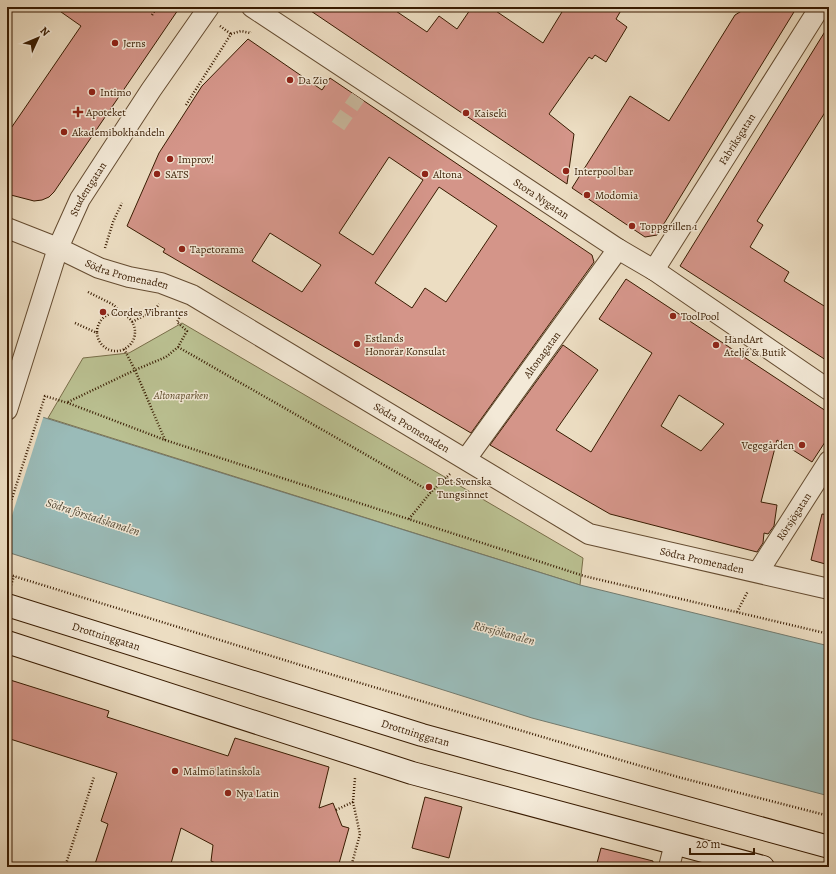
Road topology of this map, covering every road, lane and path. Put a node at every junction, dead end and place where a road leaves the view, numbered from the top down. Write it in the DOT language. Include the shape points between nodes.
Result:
graph roads {
  1 [pos="157,7"];
  2 [pos="209,7"];
  3 [pos="820,7"];
  4 [pos="258,11"];
  5 [pos="152,15"];
  6 [pos="186,105"];
  7 [pos="122,203"];
  8 [pos="7,228"];
  9 [pos="58,248"];
  10 [pos="618,249"];
  11 [pos="99,268"];
  12 [pos="654,270"];
  13 [pos="170,287"];
  14 [pos="88,292"];
  15 [pos="192,295"];
  16 [pos="121,314"];
  17 [pos="132,322"];
  18 [pos="76,323"];
  19 [pos="97,333"];
  20 [pos="178,346"];
  21 [pos="124,349"];
  22 [pos="135,370"];
  23 [pos="829,390"];
  24 [pos="9,402"];
  25 [pos="68,403"];
  26 [pos="165,440"];
  27 [pos="466,460"];
  28 [pos="829,461"];
  29 [pos="431,492"];
  30 [pos="7,514"];
  31 [pos="409,519"];
  32 [pos="758,572"];
  33 [pos="7,574"];
  34 [pos="829,589"];
  35 [pos="7,604"];
  36 [pos="829,634"];
  37 [pos="7,642"];
  38 [pos="356,774"];
  39 [pos="94,777"];
  40 [pos="353,802"];
  41 [pos="336,810"];
  42 [pos="829,816"];
  43 [pos="675,843"];
  44 [pos="829,847"];
  45 [pos="65,867"];
  46 [pos="351,867"];
  47 [pos="669,867"];
  48 [pos="763,867"];
  1 -- 5 [label="path"];
  2 -- 9 [label="street, Studentgatan" via="80,199"];
  3 -- 12 [label="street, Fabriksgatan"];
  4 -- 6 [label="path" via="250,33 240,31 231,34"];
  4 -- 10 [label="street, Stora Nygatan"];
  7 -- 11 [label="path" via="113,222"];
  8 -- 9 [label="street, Södra Promenaden"];
  9 -- 11 [label="street, Södra Promenaden"];
  9 -- 24 [label="street, Studentgatan"];
  10 -- 12 [label="street, Stora Nygatan"];
  10 -- 27 [label="street, Altonagatan"];
  11 -- 13 [label="street, Södra Promenaden"];
  12 -- 23 [label="street, Stora Nygatan"];
  13 -- 15 [label="street, Södra Promenaden"];
  13 -- 17 [label="path" via="155,310"];
  14 -- 16 [label="path" via="114,305"];
  15 -- 20 [label="path" via="177,322 187,331"];
  15 -- 27 [label="street, Södra Promenaden"];
  16 -- 17 [label="path"];
  16 -- 19 [label="path" via="115,313 105,317 100,322"];
  17 -- 21 [label="path" via="135,334 130,345"];
  18 -- 19 [label="path"];
  19 -- 21 [label="path" via="106,348 112,351"];
  20 -- 22 [label="path" via="166,357"];
  20 -- 29 [label="path"];
  21 -- 22 [label="path"];
  22 -- 25 [label="path"];
  22 -- 26 [label="path"];
  25 -- 26 [label="path"];
  25 -- 30 [label="path" via="45,396"];
  26 -- 31 [label="path"];
  27 -- 29 [label="path"];
  27 -- 32 [label="street, Södra Promenaden" via="589,534"];
  28 -- 32 [label="street, Rörsjögatan"];
  29 -- 31 [label="path"];
  31 -- 36 [label="path" via="584,576"];
  32 -- 34 [label="street, Södra Promenaden"];
  33 -- 42 [label="path" via="323,672 671,775"];
  35 -- 44 [label="main road, Drottninggatan" via="422,735"];
  37 -- 43 [label="main road" via="412,773"];
  38 -- 40 [label="path"];
  39 -- 45 [label="path"];
  40 -- 41 [label="path"];
  40 -- 46 [label="path" via="360,834"];
  43 -- 47 [label="street"];
  43 -- 48 [label="main road"];
}
